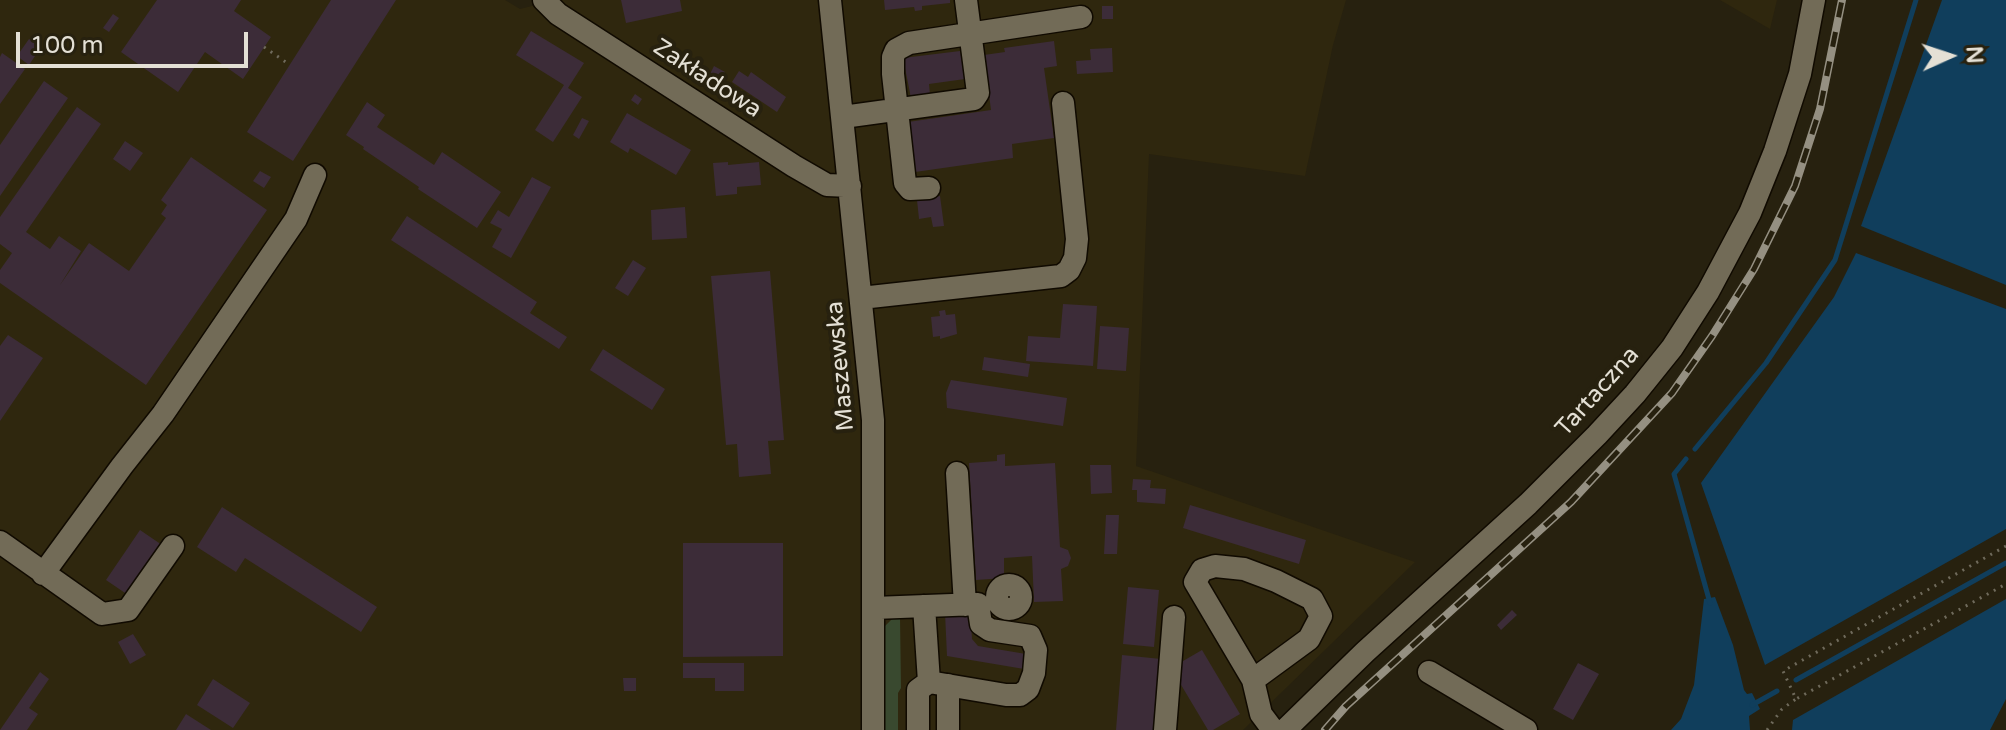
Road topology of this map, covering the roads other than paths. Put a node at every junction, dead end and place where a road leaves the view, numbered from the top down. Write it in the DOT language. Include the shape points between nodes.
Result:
graph roads {
  1 [pos="544,0"];
  2 [pos="830,0"];
  3 [pos="966,0"];
  4 [pos="1814,0"];
  5 [pos="1081,17"];
  6 [pos="970,33"];
  7 [pos="1063,103"];
  8 [pos="897,110"];
  9 [pos="843,117"];
  10 [pos="315,175"];
  11 [pos="850,186"];
  12 [pos="929,188"];
  13 [pos="861,298"];
  14 [pos="957,473"];
  15 [pos="0,542"];
  16 [pos="173,546"];
  17 [pos="43,574"];
  18 [pos="989,604"];
  19 [pos="924,606"];
  20 [pos="874,608"];
  21 [pos="1174,617"];
  22 [pos="1030,636"];
  23 [pos="1429,672"];
  24 [pos="1253,680"];
  25 [pos="939,684"];
  26 [pos="873,730"];
  27 [pos="918,730"];
  28 [pos="948,730"];
  29 [pos="1165,730"];
  30 [pos="1273,730"];
  31 [pos="1285,730"];
  32 [pos="1526,730"];
  1 -- 11 [label="street, Zakładowa" via="558,14 799,158 827,185"];
  2 -- 9 [label="street, Maszewska"];
  3 -- 6 [label="street"];
  4 -- 31 [label="street, Tartaczna" via="1800,74 1750,213 1672,348 1538,494"];
  5 -- 6 [label="street"];
  6 -- 8 [label="street" via="896,50"];
  6 -- 8 [label="street" via="976,97"];
  7 -- 13 [label="street" via="1077,239 1069,270 1016,283"];
  8 -- 9 [label="street"];
  8 -- 12 [label="street" via="906,187"];
  9 -- 11 [label="street, Maszewska"];
  10 -- 17 [label="street" via="296,219 163,414"];
  11 -- 13 [label="street, Maszewska"];
  13 -- 20 [label="street, Maszewska" via="873,432"];
  14 -- 18 [label="street"];
  15 -- 17 [label="street"];
  16 -- 17 [label="street" via="128,610 102,614"];
  18 -- 19 [label="street"];
  18 -- 22 [label="street"];
  18 -- 22 [label="street" via="981,624"];
  19 -- 20 [label="street"];
  19 -- 25 [label="street"];
  20 -- 26 [label="street, Maszewska"];
  21 -- 29 [label="street"];
  22 -- 25 [label="street" via="1036,650 1034,673 1020,695"];
  23 -- 32 [label="street"];
  24 -- 24 [label="street" via="1195,582 1202,570 1244,569 1276,581 1312,599 1321,616 1309,639"];
  24 -- 30 [label="street" via="1261,714"];
  25 -- 27 [label="street" via="918,690"];
  25 -- 28 [label="street"];
}
